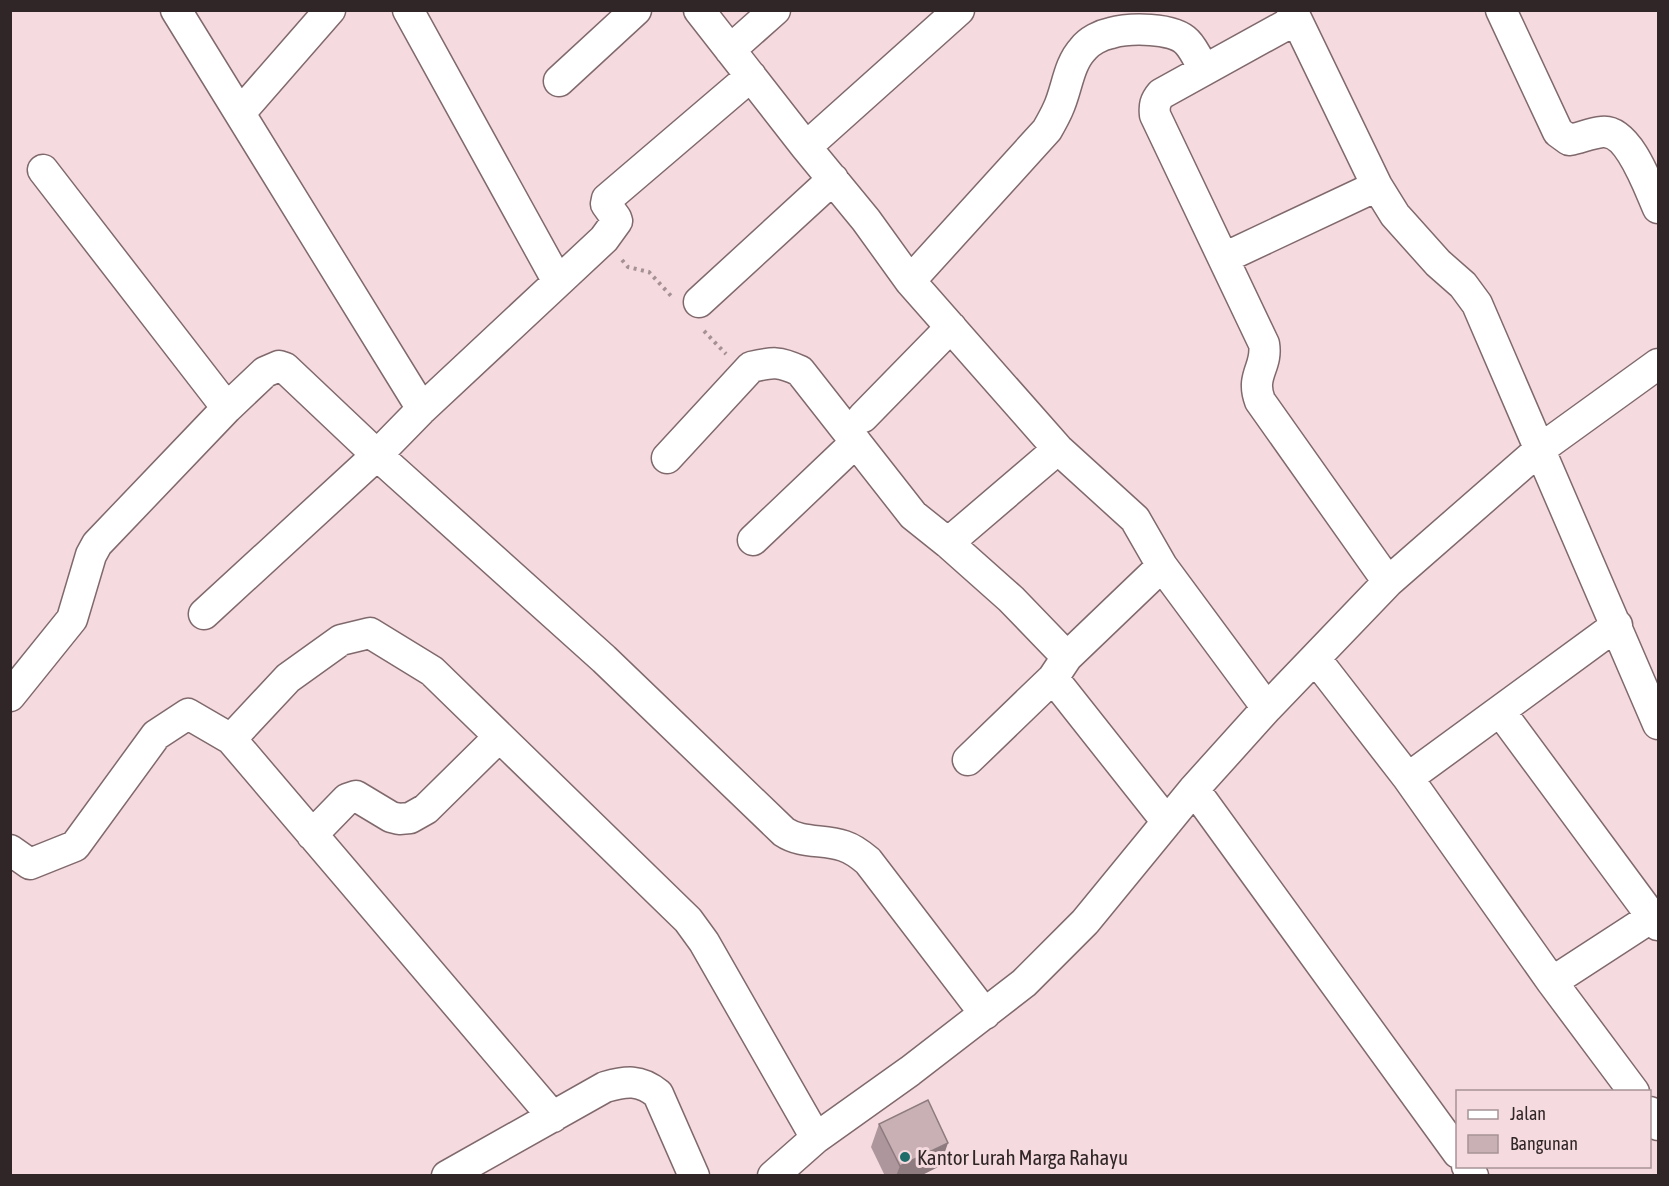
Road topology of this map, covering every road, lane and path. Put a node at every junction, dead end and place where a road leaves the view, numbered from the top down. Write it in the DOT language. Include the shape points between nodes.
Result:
graph roads {
  1 [pos="176,10"];
  2 [pos="330,10"];
  3 [pos="408,10"];
  4 [pos="636,10"];
  5 [pos="699,10"];
  6 [pos="775,10"];
  7 [pos="959,10"];
  8 [pos="1501,10"];
  9 [pos="1294,15"];
  10 [pos="730,50"];
  11 [pos="1204,70"];
  12 [pos="751,76"];
  13 [pos="559,81"];
  14 [pos="240,113"];
  15 [pos="806,147"];
  16 [pos="43,170"];
  17 [pos="833,179"];
  18 [pos="1377,186"];
  19 [pos="1659,208"];
  20 [pos="1224,258"];
  21 [pos="910,281"];
  22 [pos="558,282"];
  23 [pos="699,302"];
  24 [pos="951,327"];
  25 [pos="1659,364"];
  26 [pos="227,408"];
  27 [pos="422,410"];
  28 [pos="859,429"];
  29 [pos="1058,449"];
  30 [pos="1539,450"];
  31 [pos="377,455"];
  32 [pos="668,458"];
  33 [pos="753,540"];
  34 [pos="948,543"];
  35 [pos="1162,566"];
  36 [pos="1388,582"];
  37 [pos="204,614"];
  38 [pos="1617,625"];
  39 [pos="1315,658"];
  40 [pos="1060,668"];
  41 [pos="10,696"];
  42 [pos="1267,708"];
  43 [pos="1500,711"];
  44 [pos="1659,724"];
  45 [pos="499,737"];
  46 [pos="231,739"];
  47 [pos="968,760"];
  48 [pos="1408,778"];
  49 [pos="1194,789"];
  50 [pos="1167,822"];
  51 [pos="312,835"];
  52 [pos="10,850"];
  53 [pos="1655,921"];
  54 [pos="1552,982"];
  55 [pos="985,1014"];
  56 [pos="1633,1090"];
  57 [pos="553,1117"];
  58 [pos="816,1138"];
  59 [pos="1456,1151"];
  60 [pos="447,1176"];
  61 [pos="694,1176"];
  62 [pos="773,1176"];
  1 -- 14 [label="street"];
  2 -- 14 [label="street"];
  3 -- 22 [label="street"];
  4 -- 13 [label="street"];
  5 -- 10 [label="street"];
  6 -- 10 [label="street"];
  7 -- 15 [label="street"];
  8 -- 19 [label="street" via="1558,132 1569,140 1604,131 1615,134 1630,149"];
  9 -- 11 [label="street"];
  9 -- 18 [label="street"];
  10 -- 12 [label="street"];
  11 -- 20 [label="street" via="1161,94 1154,106 1155,116"];
  11 -- 21 [label="street" via="1187,41 1174,35 1131,30 1092,41 1081,50 1071,69 1059,108 1047,129"];
  12 -- 15 [label="street"];
  12 -- 22 [label="street" via="607,199 617,221 604,239"];
  14 -- 27 [label="street"];
  15 -- 17 [label="street"];
  16 -- 26 [label="street"];
  17 -- 21 [label="street"];
  17 -- 23 [label="street"];
  18 -- 20 [label="street"];
  18 -- 30 [label="street" via="1395,215 1477,304"];
  20 -- 36 [label="street" via="1264,344 1266,354 1256,390 1260,401"];
  21 -- 24 [label="street"];
  22 -- 27 [label="street"];
  24 -- 28 [label="street"];
  24 -- 29 [label="street"];
  25 -- 30 [label="street"];
  26 -- 31 [label="street" via="265,372 279,366"];
  26 -- 41 [label="street" via="97,544 72,619"];
  27 -- 31 [label="street"];
  28 -- 32 [label="street" via="800,371 783,363 766,364 751,367"];
  28 -- 33 [label="street"];
  28 -- 34 [label="street" via="913,515"];
  29 -- 34 [label="street"];
  29 -- 35 [label="street" via="1135,519"];
  30 -- 36 [label="street"];
  30 -- 38 [label="street"];
  31 -- 37 [label="street"];
  31 -- 55 [label="street" via="604,659 784,832 792,837 843,845 868,861"];
  34 -- 40 [label="street" via="1011,599"];
  35 -- 40 [label="street"];
  35 -- 42 [label="street"];
  36 -- 39 [label="street"];
  38 -- 43 [label="street"];
  38 -- 44 [label="street"];
  39 -- 42 [label="street"];
  39 -- 48 [label="street"];
  40 -- 47 [label="street"];
  40 -- 50 [label="street"];
  42 -- 49 [label="street"];
  43 -- 48 [label="street"];
  43 -- 53 [label="street"];
  45 -- 46 [label="street" via="432,671 370,633 341,640 288,678"];
  45 -- 51 [label="street" via="418,814 399,819 356,796 347,799"];
  45 -- 58 [label="street" via="688,920"];
  46 -- 51 [label="street"];
  46 -- 52 [label="street" via="189,714 156,735 75,846 30,864"];
  48 -- 54 [label="street"];
  49 -- 50 [label="street"];
  49 -- 59 [label="street"];
  50 -- 55 [label="street" via="1084,922 1024,983"];
  51 -- 57 [label="street"];
  53 -- 54 [label="street"];
  54 -- 56 [label="street"];
  55 -- 58 [label="street"];
  57 -- 60 [label="street"];
  57 -- 61 [label="street" via="605,1087 620,1083 649,1086 658,1094"];
  58 -- 62 [label="street"];
}
